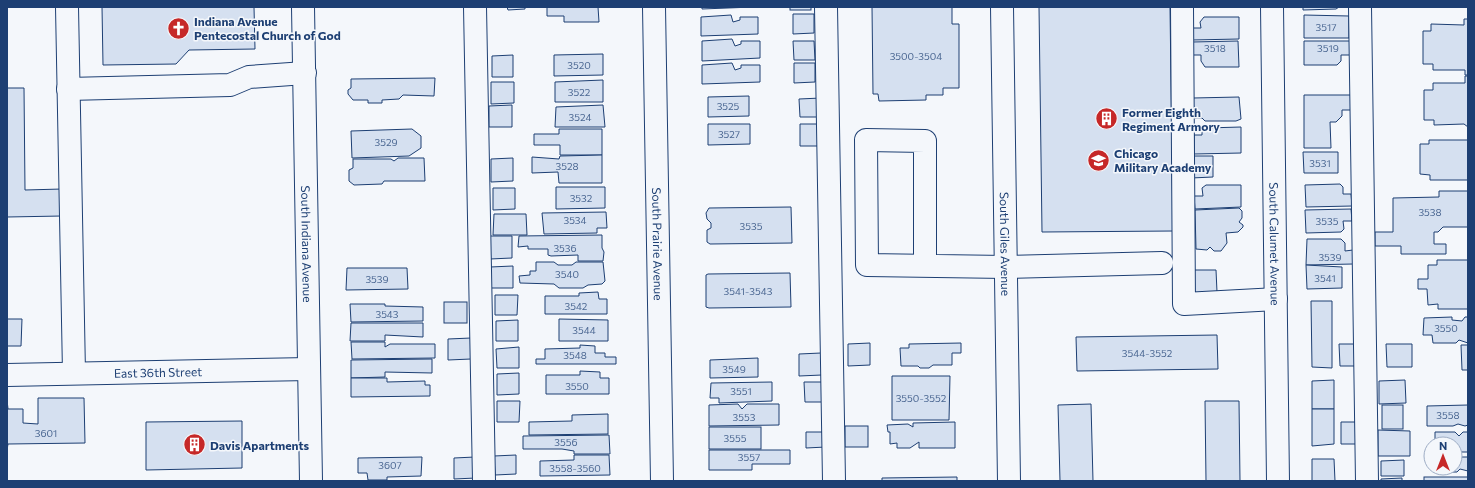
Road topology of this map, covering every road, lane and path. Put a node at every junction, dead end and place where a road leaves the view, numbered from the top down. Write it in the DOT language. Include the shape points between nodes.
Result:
graph roads {
  1 [pos="67,7"];
  2 [pos="304,7"];
  3 [pos="475,7"];
  4 [pos="654,7"];
  5 [pos="826,7"];
  6 [pos="1002,7"];
  7 [pos="1182,7"];
  8 [pos="1272,7"];
  9 [pos="1360,7"];
  10 [pos="305,73"];
  11 [pos="68,89"];
  12 [pos="1162,263"];
  13 [pos="925,266"];
  14 [pos="1006,267"];
  15 [pos="1276,299"];
  16 [pos="309,369"];
  17 [pos="74,373"];
  18 [pos="7,375"];
  19 [pos="311,481"];
  20 [pos="484,481"];
  21 [pos="662,481"];
  22 [pos="834,481"];
  23 [pos="1009,481"];
  24 [pos="1278,481"];
  25 [pos="1367,481"];
  1 -- 11 [label="street"];
  2 -- 10 [label="street, South Indiana Avenue"];
  3 -- 20 [label="street"];
  4 -- 21 [label="street, South Prairie Avenue"];
  5 -- 22 [label="street"];
  6 -- 14 [label="street, South Giles Avenue"];
  7 -- 15 [label="street" via="1184,304"];
  8 -- 15 [label="street, South Calumet Avenue"];
  9 -- 25 [label="street"];
  10 -- 11 [label="street" via="250,77 230,85"];
  10 -- 16 [label="street, South Indiana Avenue"];
  11 -- 17 [label="street"];
  12 -- 14 [label="street"];
  13 -- 13 [label="street" via="925,141 866,140 867,265"];
  13 -- 14 [label="street"];
  14 -- 23 [label="street, South Giles Avenue"];
  15 -- 24 [label="street, South Calumet Avenue"];
  16 -- 17 [label="street, East 36th Street"];
  16 -- 19 [label="street, South Indiana Avenue"];
  17 -- 18 [label="street, East 36th Street"];
}
